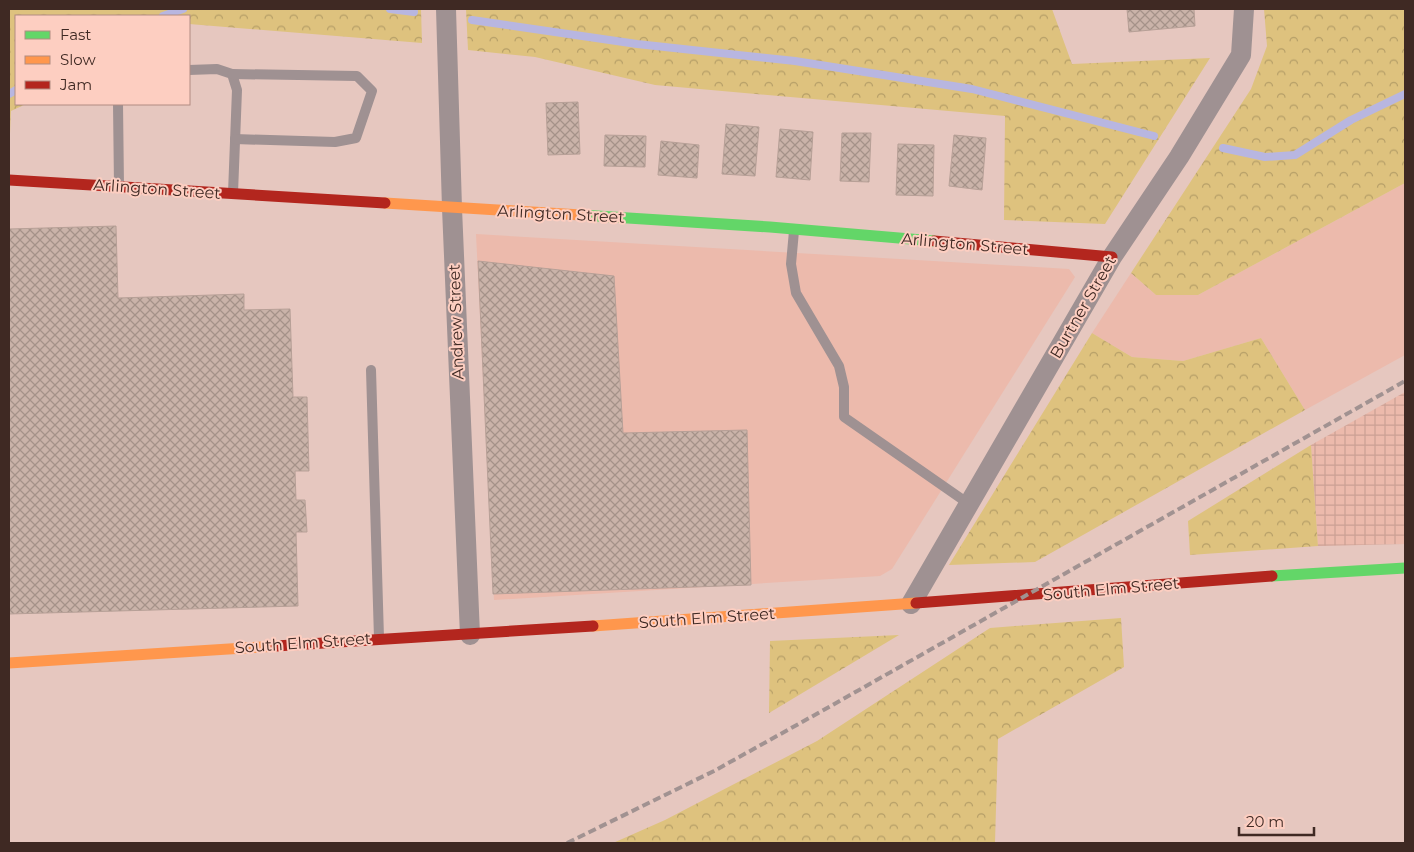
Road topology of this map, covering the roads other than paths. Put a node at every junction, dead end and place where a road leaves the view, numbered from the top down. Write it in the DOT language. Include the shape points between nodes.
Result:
graph roads {
  1 [pos="446,9"];
  2 [pos="1244,9"];
  3 [pos="190,70"];
  4 [pos="232,74"];
  5 [pos="118,105"];
  6 [pos="235,139"];
  7 [pos="9,180"];
  8 [pos="118,187"];
  9 [pos="233,194"];
  10 [pos="452,208"];
  11 [pos="794,229"];
  12 [pos="1112,257"];
  13 [pos="371,370"];
  14 [pos="969,504"];
  15 [pos="1405,568"];
  16 [pos="910,604"];
  17 [pos="470,635"];
  18 [pos="379,638"];
  19 [pos="9,663"];
  1 -- 10 [label="street, Andrew Street"];
  2 -- 12 [label="street, Burtner Street" via="1241,55 1180,157"];
  3 -- 4 [label="lane" via="217,69"];
  4 -- 6 [label="lane" via="237,90"];
  4 -- 6 [label="lane" via="357,76 372,91 356,138 335,142"];
  5 -- 8 [label="lane"];
  6 -- 9 [label="lane"];
  7 -- 8 [label="street, Arlington Street"];
  8 -- 9 [label="street, Arlington Street"];
  9 -- 10 [label="street, Arlington Street"];
  10 -- 11 [label="street, Arlington Street"];
  10 -- 17 [label="street, Andrew Street"];
  11 -- 12 [label="street, Arlington Street"];
  11 -- 14 [label="lane" via="791,264 796,293 839,366 844,387 844,417"];
  12 -- 14 [label="street, Burtner Street"];
  13 -- 18 [label="lane"];
  14 -- 16 [label="street, Burtner Street"];
  15 -- 16 [label="street, South Elm Street"];
  16 -- 17 [label="street, South Elm Street"];
  17 -- 18 [label="street, South Elm Street"];
  18 -- 19 [label="street, South Elm Street"];
}
